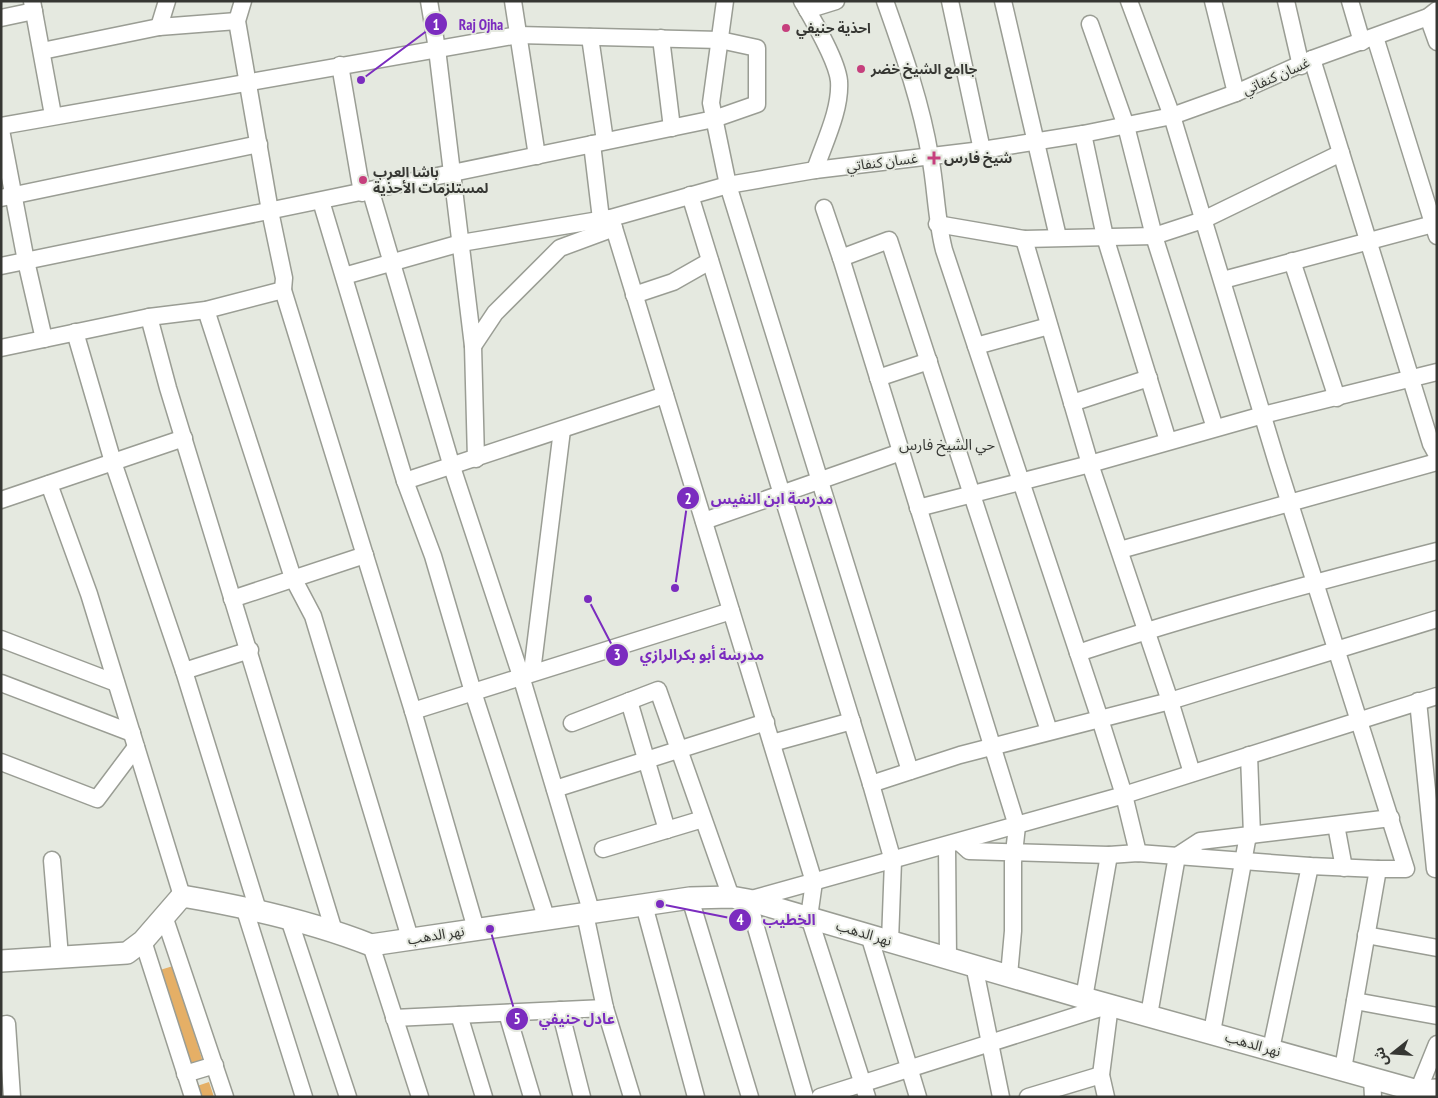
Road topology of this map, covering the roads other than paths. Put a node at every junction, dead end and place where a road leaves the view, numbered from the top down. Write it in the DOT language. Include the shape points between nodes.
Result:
graph roads {
  1 [pos="167,1"];
  2 [pos="243,1"];
  3 [pos="429,1"];
  4 [pos="514,1"];
  5 [pos="725,1"];
  6 [pos="836,1"];
  7 [pos="885,1"];
  8 [pos="950,1"];
  9 [pos="1003,1"];
  10 [pos="1129,1"];
  11 [pos="1213,1"];
  12 [pos="1286,1"];
  13 [pos="1350,1"];
  14 [pos="33,6"];
  15 [pos="804,6"];
  16 [pos="1432,13"];
  17 [pos="1,18"];
  18 [pos="238,21"];
  19 [pos="1090,24"];
  20 [pos="159,28"];
  21 [pos="518,34"];
  22 [pos="590,37"];
  23 [pos="661,38"];
  24 [pos="720,40"];
  25 [pos="1369,40"];
  26 [pos="1437,42"];
  27 [pos="437,49"];
  28 [pos="42,51"];
  29 [pos="1307,63"];
  30 [pos="340,66"];
  31 [pos="248,82"];
  32 [pos="1236,93"];
  33 [pos="53,115"];
  34 [pos="1172,116"];
  35 [pos="714,119"];
  36 [pos="1,126"];
  37 [pos="1126,126"];
  38 [pos="672,128"];
  39 [pos="1,130"];
  40 [pos="1083,134"];
  41 [pos="1034,142"];
  42 [pos="599,143"];
  43 [pos="259,144"];
  44 [pos="982,150"];
  45 [pos="1341,152"];
  46 [pos="537,156"];
  47 [pos="930,156"];
  48 [pos="815,170"];
  49 [pos="452,173"];
  50 [pos="728,185"];
  51 [pos="367,192"];
  52 [pos="690,196"];
  53 [pos="8,197"];
  54 [pos="321,201"];
  55 [pos="824,208"];
  56 [pos="270,211"];
  57 [pos="1203,220"];
  58 [pos="609,222"];
  59 [pos="938,224"];
  60 [pos="1435,228"];
  61 [pos="1154,236"];
  62 [pos="1058,237"];
  63 [pos="1105,237"];
  64 [pos="1024,239"];
  65 [pos="1368,240"];
  66 [pos="461,243"];
  67 [pos="841,258"];
  68 [pos="26,261"];
  69 [pos="710,261"];
  70 [pos="1292,261"];
  71 [pos="390,262"];
  72 [pos="1,266"];
  73 [pos="344,276"];
  74 [pos="1223,280"];
  75 [pos="283,290"];
  76 [pos="634,295"];
  77 [pos="206,310"];
  78 [pos="149,317"];
  79 [pos="1049,326"];
  80 [pos="75,332"];
  81 [pos="44,339"];
  82 [pos="473,346"];
  83 [pos="976,346"];
  84 [pos="1,348"];
  85 [pos="929,361"];
  86 [pos="1437,372"];
  87 [pos="878,378"];
  88 [pos="1149,378"];
  89 [pos="1413,379"];
  90 [pos="665,395"];
  91 [pos="1337,398"];
  92 [pos="1072,403"];
  93 [pos="1263,415"];
  94 [pos="1215,428"];
  95 [pos="562,430"];
  96 [pos="184,438"];
  97 [pos="1168,440"];
  98 [pos="901,452"];
  99 [pos="1437,455"];
  100 [pos="476,459"];
  101 [pos="113,462"];
  102 [pos="1437,462"];
  103 [pos="1090,464"];
  104 [pos="452,467"];
  105 [pos="1021,480"];
  106 [pos="405,481"];
  107 [pos="819,481"];
  108 [pos="49,484"];
  109 [pos="972,493"];
  110 [pos="782,494"];
  111 [pos="1,500"];
  112 [pos="1289,502"];
  113 [pos="918,508"];
  114 [pos="704,521"];
  115 [pos="1120,550"];
  116 [pos="1437,551"];
  117 [pos="365,556"];
  118 [pos="293,578"];
  119 [pos="1314,582"];
  120 [pos="232,599"];
  121 [pos="731,611"];
  122 [pos="1437,619"];
  123 [pos="1145,631"];
  124 [pos="1,639"];
  125 [pos="1336,649"];
  126 [pos="250,650"];
  127 [pos="1078,653"];
  128 [pos="184,671"];
  129 [pos="527,674"];
  130 [pos="1,683"];
  131 [pos="116,683"];
  132 [pos="473,692"];
  133 [pos="1437,696"];
  134 [pos="629,701"];
  135 [pos="1170,701"];
  136 [pos="1418,701"];
  137 [pos="413,711"];
  138 [pos="1100,719"];
  139 [pos="1357,720"];
  140 [pos="852,721"];
  141 [pos="572,722"];
  142 [pos="766,722"];
  143 [pos="1049,731"];
  144 [pos="134,740"];
  145 [pos="772,743"];
  146 [pos="992,746"];
  147 [pos="680,749"];
  148 [pos="1249,755"];
  149 [pos="646,760"];
  150 [pos="1,762"];
  151 [pos="910,771"];
  152 [pos="1192,773"];
  153 [pos="871,784"];
  154 [pos="554,789"];
  155 [pos="1124,795"];
  156 [pos="1391,818"];
  157 [pos="703,819"];
  158 [pos="1336,825"];
  159 [pos="1017,826"];
  160 [pos="667,830"];
  161 [pos="1250,835"];
  162 [pos="953,844"];
  163 [pos="603,849"];
  164 [pos="1015,852"];
  165 [pos="1138,852"];
  166 [pos="1109,856"];
  167 [pos="1177,856"];
  168 [pos="52,860"];
  169 [pos="892,861"];
  170 [pos="1244,861"];
  171 [pos="1310,866"];
  172 [pos="1344,868"];
  173 [pos="1378,869"];
  174 [pos="1406,869"];
  175 [pos="1436,870"];
  176 [pos="814,882"];
  177 [pos="182,896"];
  178 [pos="690,898"];
  179 [pos="739,899"];
  180 [pos="644,905"];
  181 [pos="251,909"];
  182 [pos="588,914"];
  183 [pos="164,916"];
  184 [pos="809,917"];
  185 [pos="289,919"];
  186 [pos="547,920"];
  187 [pos="476,929"];
  188 [pos="334,931"];
  189 [pos="869,935"];
  190 [pos="1366,935"];
  191 [pos="410,938"];
  192 [pos="143,941"];
  193 [pos="890,941"];
  194 [pos="371,945"];
  195 [pos="1437,948"];
  196 [pos="60,957"];
  197 [pos="948,958"];
  198 [pos="1,961"];
  199 [pos="974,965"];
  200 [pos="1009,975"];
  201 [pos="1084,998"];
  202 [pos="1355,1001"];
  203 [pos="1110,1005"];
  204 [pos="605,1008"];
  205 [pos="560,1010"];
  206 [pos="507,1013"];
  207 [pos="459,1015"];
  208 [pos="1149,1015"];
  209 [pos="1437,1016"];
  210 [pos="394,1018"];
  211 [pos="1,1025"];
  212 [pos="1212,1032"];
  213 [pos="989,1044"];
  214 [pos="1437,1044"];
  215 [pos="1271,1049"];
  216 [pos="1432,1062"];
  217 [pos="215,1065"];
  218 [pos="910,1068"];
  219 [pos="1343,1070"];
  220 [pos="185,1074"];
  221 [pos="1101,1075"];
  222 [pos="1373,1087"];
  223 [pos="865,1090"];
  224 [pos="1426,1092"];
  225 [pos="12,1097"];
  226 [pos="193,1097"];
  227 [pos="225,1097"];
  228 [pos="304,1097"];
  229 [pos="348,1097"];
  230 [pos="420,1097"];
  231 [pos="484,1097"];
  232 [pos="532,1097"];
  233 [pos="582,1097"];
  234 [pos="632,1097"];
  235 [pos="696,1097"];
  236 [pos="750,1097"];
  237 [pos="805,1097"];
  238 [pos="820,1097"];
  239 [pos="918,1097"];
  240 [pos="1001,1097"];
  241 [pos="1028,1097"];
  242 [pos="1106,1097"];
  1 -- 20 [label="street"];
  2 -- 18 [label="street"];
  3 -- 27 [label="street"];
  4 -- 21 [label="street"];
  5 -- 24 [label="street"];
  6 -- 15 [label="street"];
  7 -- 47 [label="street" via="911,72"];
  8 -- 44 [label="street"];
  9 -- 41 [label="street"];
  10 -- 34 [label="street"];
  11 -- 32 [label="street"];
  12 -- 29 [label="street"];
  13 -- 25 [label="street"];
  14 -- 17 [label="street"];
  14 -- 28 [label="street"];
  15 -- 48 [label="street" via="824,40 839,80 837,105"];
  16 -- 25 [label="street, غسان كنفاتي"];
  16 -- 26 [label="street"];
  18 -- 20 [label="street"];
  18 -- 31 [label="street"];
  19 -- 37 [label="street"];
  20 -- 28 [label="street"];
  21 -- 22 [label="street"];
  21 -- 27 [label="street"];
  21 -- 46 [label="street"];
  22 -- 23 [label="street"];
  22 -- 42 [label="street"];
  23 -- 24 [label="street"];
  23 -- 38 [label="street"];
  24 -- 35 [label="street" via="711,103"];
  24 -- 35 [label="street" via="757,48 757,104"];
  25 -- 29 [label="street, غسان كنفاتي"];
  25 -- 60 [label="street"];
  27 -- 30 [label="street"];
  27 -- 49 [label="street"];
  28 -- 33 [label="street"];
  29 -- 32 [label="street, غسان كنفاتي"];
  29 -- 45 [label="street"];
  30 -- 31 [label="street"];
  30 -- 51 [label="street"];
  31 -- 33 [label="street"];
  31 -- 43 [label="street"];
  32 -- 34 [label="street, غسان كنفاتي"];
  33 -- 36 [label="street"];
  34 -- 37 [label="street, غسان كنفاتي"];
  34 -- 57 [label="street"];
  35 -- 38 [label="street"];
  35 -- 50 [label="street"];
  37 -- 40 [label="street, غسان كنفاتي"];
  37 -- 61 [label="street"];
  38 -- 42 [label="street"];
  39 -- 53 [label="street"];
  40 -- 41 [label="street, غسان كنفاتي"];
  40 -- 63 [label="street"];
  41 -- 44 [label="street, غسان كنفاتي"];
  41 -- 62 [label="street"];
  42 -- 46 [label="street"];
  42 -- 58 [label="street"];
  43 -- 53 [label="street"];
  43 -- 56 [label="street"];
  44 -- 47 [label="street, غسان كنفاتي"];
  45 -- 57 [label="street"];
  45 -- 65 [label="street"];
  46 -- 49 [label="street"];
  47 -- 48 [label="street, غسان كنفاتي"];
  47 -- 59 [label="street"];
  48 -- 50 [label="street, غسان كنفاتي"];
  49 -- 51 [label="street"];
  49 -- 66 [label="street"];
  50 -- 52 [label="street, غسان كنفاتي"];
  50 -- 107 [label="street"];
  51 -- 54 [label="street"];
  51 -- 71 [label="street"];
  52 -- 58 [label="street, غسان كنفاتي"];
  52 -- 69 [label="street"];
  53 -- 68 [label="street"];
  54 -- 56 [label="street"];
  54 -- 73 [label="street"];
  55 -- 67 [label="street"];
  56 -- 68 [label="street"];
  56 -- 75 [label="street" via="284,278"];
  57 -- 61 [label="street"];
  57 -- 74 [label="street"];
  58 -- 66 [label="street, غسان كنفاتي"];
  58 -- 76 [label="street"];
  58 -- 82 [label="street" via="560,248 495,313"];
  59 -- 64 [label="street"];
  59 -- 83 [label="street"];
  60 -- 65 [label="street"];
  61 -- 63 [label="street"];
  61 -- 94 [label="street"];
  62 -- 63 [label="street"];
  62 -- 64 [label="street"];
  63 -- 88 [label="street"];
  64 -- 79 [label="street"];
  65 -- 70 [label="street"];
  65 -- 89 [label="street"];
  66 -- 71 [label="street, غسان كنفاتي"];
  66 -- 82 [label="street"];
  67 -- 85 [label="street" via="890,240"];
  67 -- 87 [label="street"];
  68 -- 72 [label="street"];
  68 -- 81 [label="street"];
  69 -- 76 [label="street" via="674,282"];
  69 -- 110 [label="street"];
  70 -- 74 [label="street"];
  70 -- 91 [label="street"];
  71 -- 73 [label="street, غسان كنفاتي"];
  71 -- 104 [label="street"];
  73 -- 106 [label="street"];
  74 -- 93 [label="street"];
  75 -- 77 [label="street"];
  75 -- 117 [label="street"];
  76 -- 90 [label="street"];
  77 -- 78 [label="street"];
  77 -- 118 [label="street"];
  78 -- 80 [label="street"];
  78 -- 96 [label="street"];
  79 -- 83 [label="street"];
  79 -- 92 [label="street"];
  80 -- 81 [label="street"];
  80 -- 101 [label="street"];
  81 -- 84 [label="street"];
  82 -- 100 [label="street"];
  83 -- 105 [label="street"];
  85 -- 87 [label="street"];
  85 -- 109 [label="street"];
  86 -- 89 [label="street"];
  87 -- 98 [label="street"];
  88 -- 92 [label="street"];
  88 -- 97 [label="street"];
  89 -- 91 [label="street"];
  89 -- 99 [label="street"];
  90 -- 95 [label="street"];
  90 -- 114 [label="street"];
  91 -- 93 [label="street"];
  92 -- 103 [label="street"];
  93 -- 94 [label="street"];
  93 -- 112 [label="street"];
  94 -- 97 [label="street"];
  95 -- 100 [label="street"];
  95 -- 129 [label="street"];
  96 -- 101 [label="street"];
  96 -- 120 [label="street"];
  97 -- 103 [label="street"];
  98 -- 107 [label="street"];
  98 -- 113 [label="street"];
  100 -- 104 [label="street"];
  101 -- 108 [label="street"];
  101 -- 128 [label="street"];
  102 -- 112 [label="street"];
  103 -- 105 [label="street"];
  103 -- 115 [label="street"];
  104 -- 106 [label="street"];
  104 -- 129 [label="street"];
  105 -- 109 [label="street"];
  105 -- 127 [label="street"];
  106 -- 132 [label="street" via="433,556"];
  107 -- 110 [label="street"];
  107 -- 151 [label="street"];
  108 -- 111 [label="street"];
  108 -- 131 [label="street" via="89,594"];
  109 -- 113 [label="street"];
  109 -- 143 [label="street"];
  110 -- 114 [label="street"];
  110 -- 140 [label="street"];
  112 -- 115 [label="street"];
  112 -- 119 [label="street"];
  113 -- 146 [label="street"];
  114 -- 121 [label="street"];
  115 -- 123 [label="street"];
  116 -- 119 [label="street"];
  117 -- 118 [label="street"];
  117 -- 137 [label="street"];
  118 -- 120 [label="street"];
  118 -- 191 [label="street" via="313,616"];
  119 -- 123 [label="street"];
  119 -- 125 [label="street"];
  120 -- 126 [label="street"];
  121 -- 129 [label="street"];
  121 -- 142 [label="street"];
  122 -- 125 [label="street"];
  123 -- 127 [label="street"];
  123 -- 135 [label="street"];
  124 -- 131 [label="street"];
  125 -- 135 [label="street"];
  125 -- 139 [label="street"];
  126 -- 128 [label="street"];
  126 -- 188 [label="street"];
  127 -- 138 [label="street"];
  128 -- 181 [label="street"];
  129 -- 132 [label="street"];
  129 -- 154 [label="street"];
  130 -- 144 [label="street"];
  131 -- 144 [label="street"];
  132 -- 137 [label="street"];
  132 -- 186 [label="street"];
  133 -- 136 [label="street"];
  134 -- 141 [label="street"];
  134 -- 147 [label="street" via="658,690"];
  134 -- 149 [label="street"];
  135 -- 138 [label="street"];
  135 -- 152 [label="street"];
  136 -- 139 [label="street"];
  136 -- 175 [label="street"];
  137 -- 187 [label="street"];
  138 -- 143 [label="street"];
  138 -- 155 [label="street"];
  139 -- 148 [label="street"];
  139 -- 156 [label="street"];
  140 -- 145 [label="street"];
  140 -- 153 [label="street"];
  142 -- 145 [label="street"];
  142 -- 147 [label="street"];
  143 -- 146 [label="street"];
  144 -- 150 [label="street" via="97,799"];
  144 -- 177 [label="street"];
  145 -- 176 [label="street"];
  146 -- 151 [label="street"];
  146 -- 159 [label="street"];
  147 -- 149 [label="street"];
  147 -- 157 [label="street"];
  148 -- 152 [label="street"];
  148 -- 161 [label="street"];
  149 -- 154 [label="street"];
  149 -- 160 [label="street"];
  151 -- 153 [label="street"];
  152 -- 155 [label="street"];
  153 -- 169 [label="street"];
  154 -- 182 [label="street"];
  155 -- 159 [label="street"];
  155 -- 165 [label="street"];
  156 -- 158 [label="street"];
  156 -- 174 [label="street"];
  157 -- 160 [label="street"];
  157 -- 179 [label="street"];
  158 -- 161 [label="street"];
  158 -- 172 [label="street"];
  159 -- 162 [label="street"];
  159 -- 164 [label="street"];
  160 -- 163 [label="street"];
  161 -- 167 [label="street" via="1200,841"];
  161 -- 170 [label="street"];
  162 -- 164 [label="street" via="969,851"];
  162 -- 169 [label="street"];
  162 -- 197 [label="street"];
  164 -- 166 [label="street"];
  164 -- 200 [label="street"];
  165 -- 166 [label="street"];
  165 -- 167 [label="street"];
  166 -- 201 [label="street"];
  167 -- 170 [label="street"];
  167 -- 208 [label="street"];
  168 -- 196 [label="street"];
  169 -- 176 [label="street"];
  169 -- 193 [label="street"];
  170 -- 171 [label="street"];
  170 -- 212 [label="street"];
  171 -- 172 [label="street"];
  171 -- 215 [label="street"];
  172 -- 173 [label="street"];
  173 -- 174 [label="street"];
  173 -- 190 [label="street"];
  174 -- 175 [label="street"];
  176 -- 179 [label="street"];
  176 -- 184 [label="street"];
  177 -- 181 [label="main road"];
  177 -- 183 [label="main road"];
  178 -- 179 [label="main road, نهر الدهب"];
  178 -- 180 [label="main road, نهر الدهب"];
  178 -- 236 [label="street"];
  179 -- 184 [label="main road, نهر الدهب"];
  179 -- 237 [label="street"];
  180 -- 182 [label="main road, نهر الدهب"];
  180 -- 235 [label="street"];
  181 -- 185 [label="main road"];
  181 -- 228 [label="street"];
  182 -- 186 [label="main road, نهر الدهب"];
  182 -- 204 [label="street"];
  183 -- 192 [label="main road"];
  183 -- 217 [label="street"];
  184 -- 189 [label="main road, نهر الدهب"];
  184 -- 223 [label="street"];
  185 -- 188 [label="main road"];
  185 -- 229 [label="street"];
  186 -- 187 [label="main road, نهر الدهب"];
  187 -- 191 [label="main road, نهر الدهب"];
  188 -- 194 [label="main road"];
  189 -- 193 [label="main road, نهر الدهب"];
  189 -- 218 [label="street"];
  190 -- 195 [label="street"];
  190 -- 202 [label="street"];
  191 -- 194 [label="main road, نهر الدهب"];
  192 -- 196 [label="main road" via="127,953"];
  192 -- 220 [label="street"];
  193 -- 197 [label="main road, نهر الدهب"];
  194 -- 210 [label="street"];
  196 -- 198 [label="main road"];
  197 -- 199 [label="main road, نهر الدهب"];
  199 -- 200 [label="main road, نهر الدهب"];
  199 -- 213 [label="street"];
  200 -- 201 [label="main road, نهر الدهب"];
  201 -- 203 [label="main road, نهر الدهب"];
  202 -- 209 [label="street"];
  202 -- 219 [label="street"];
  203 -- 208 [label="main road, نهر الدهب"];
  203 -- 213 [label="street"];
  203 -- 221 [label="street"];
  204 -- 205 [label="street"];
  204 -- 234 [label="street"];
  205 -- 206 [label="street"];
  205 -- 233 [label="street"];
  206 -- 207 [label="street"];
  206 -- 232 [label="street"];
  207 -- 210 [label="street"];
  207 -- 231 [label="street"];
  208 -- 212 [label="main road, نهر الدهب"];
  210 -- 230 [label="street"];
  211 -- 225 [label="street" via="7,1024"];
  212 -- 215 [label="main road, نهر الدهب"];
  213 -- 218 [label="street"];
  213 -- 240 [label="street"];
  214 -- 216 [label="street"];
  215 -- 219 [label="main road, نهر الدهب"];
  216 -- 224 [label="street"];
  217 -- 220 [label="street"];
  217 -- 227 [label="street"];
  218 -- 223 [label="street"];
  218 -- 239 [label="street"];
  219 -- 222 [label="main road, نهر الدهب"];
  220 -- 226 [label="street"];
  221 -- 241 [label="street"];
  221 -- 242 [label="street"];
  222 -- 224 [label="main road, نهر الدهب"];
  223 -- 238 [label="street"];
}
